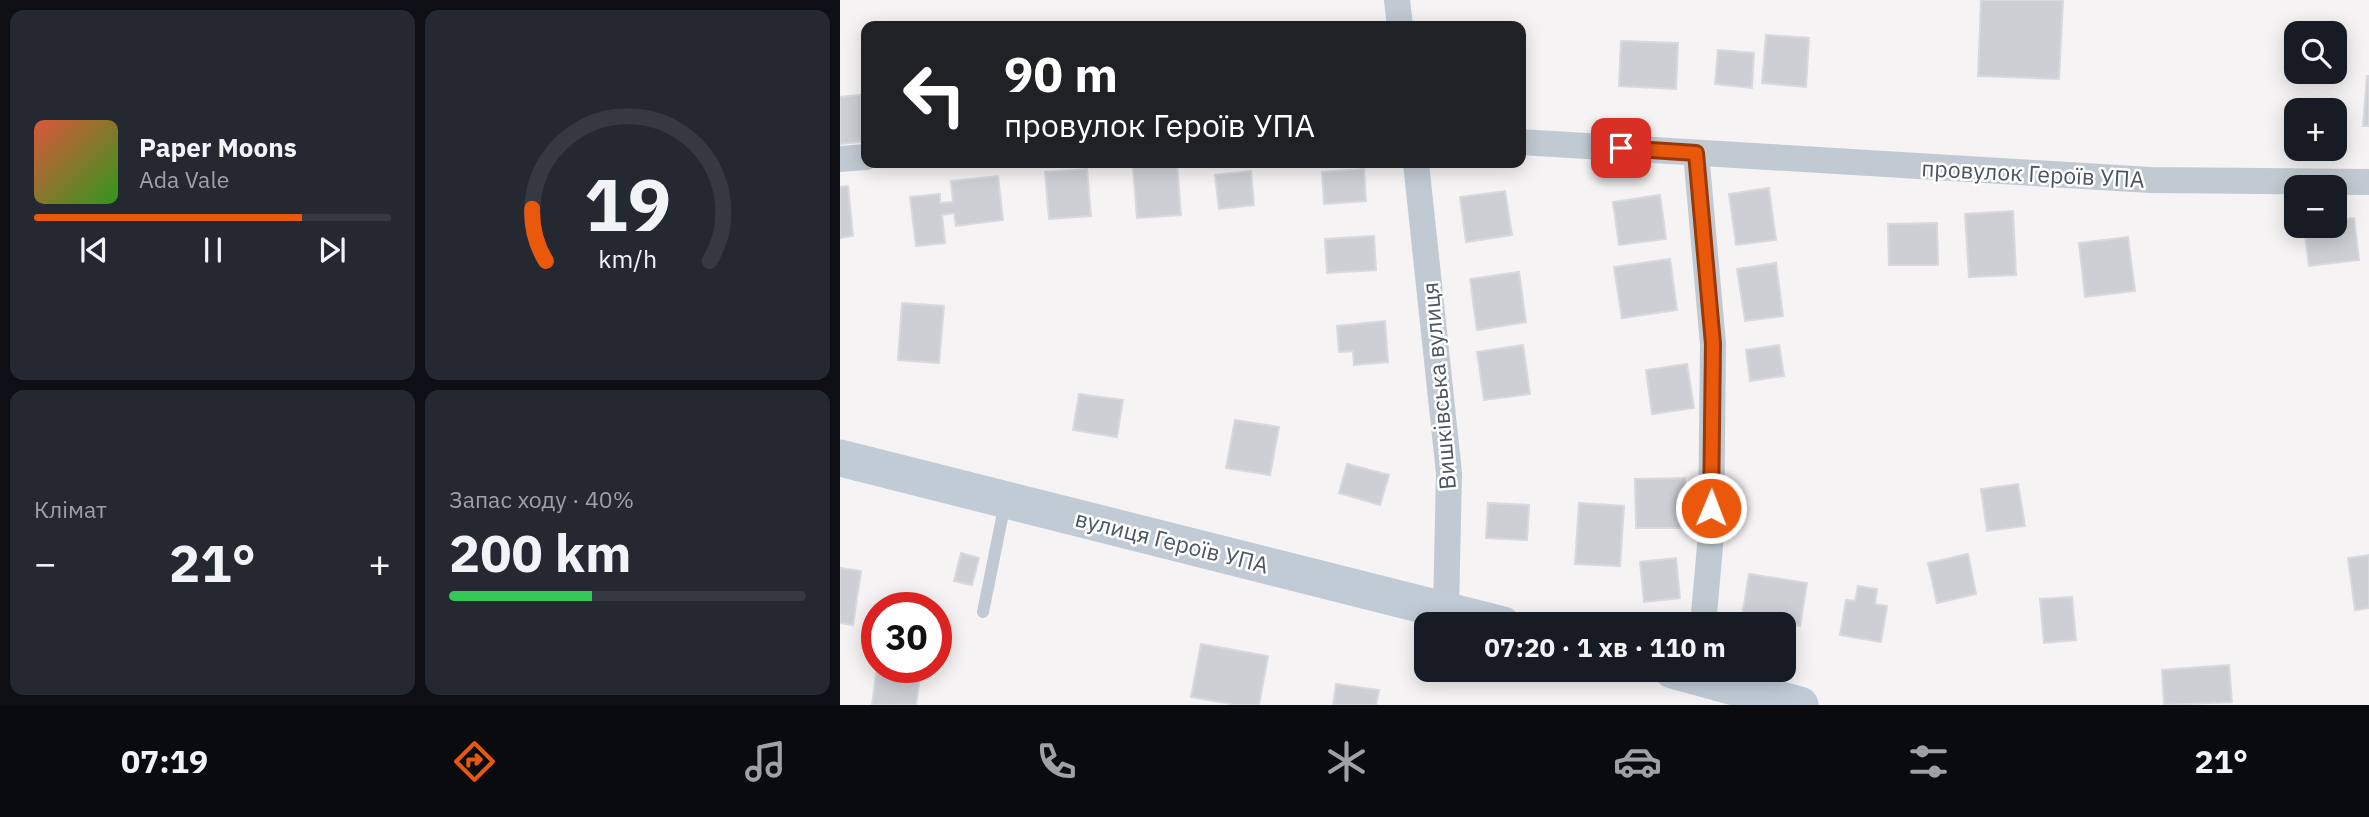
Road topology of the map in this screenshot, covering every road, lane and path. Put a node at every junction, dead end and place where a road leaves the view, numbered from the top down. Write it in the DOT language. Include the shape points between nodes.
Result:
graph roads {
  1 [pos="1397,0"];
  2 [pos="1399,21"];
  3 [pos="1526,142"];
  4 [pos="1696,153"];
  5 [pos="861,157"];
  6 [pos="840,159"];
  7 [pos="1417,168"];
  8 [pos="2369,182"];
  9 [pos="840,458"];
  10 [pos="1006,499"];
  11 [pos="1446,609"];
  12 [pos="984,612"];
  13 [pos="1457,612"];
  14 [pos="1704,612"];
  15 [pos="1720,682"];
  16 [pos="1800,705"];
  1 -- 2 [label="street"];
  3 -- 4 [label="street, провулок Героїв УПА"];
  4 -- 8 [label="street, провулок Героїв УПА" via="2150,180"];
  4 -- 14 [label="street" via="1713,344 1711,535"];
  5 -- 6 [label="street"];
  7 -- 11 [label="street, Вишківська вулиця" via="1449,473"];
  9 -- 10 [label="street, вулиця Героїв УПА"];
  10 -- 11 [label="street, вулиця Героїв УПА"];
  10 -- 12 [label="lane"];
  11 -- 13 [label="street, вулиця Героїв УПА"];
  15 -- 16 [label="street"];
}
